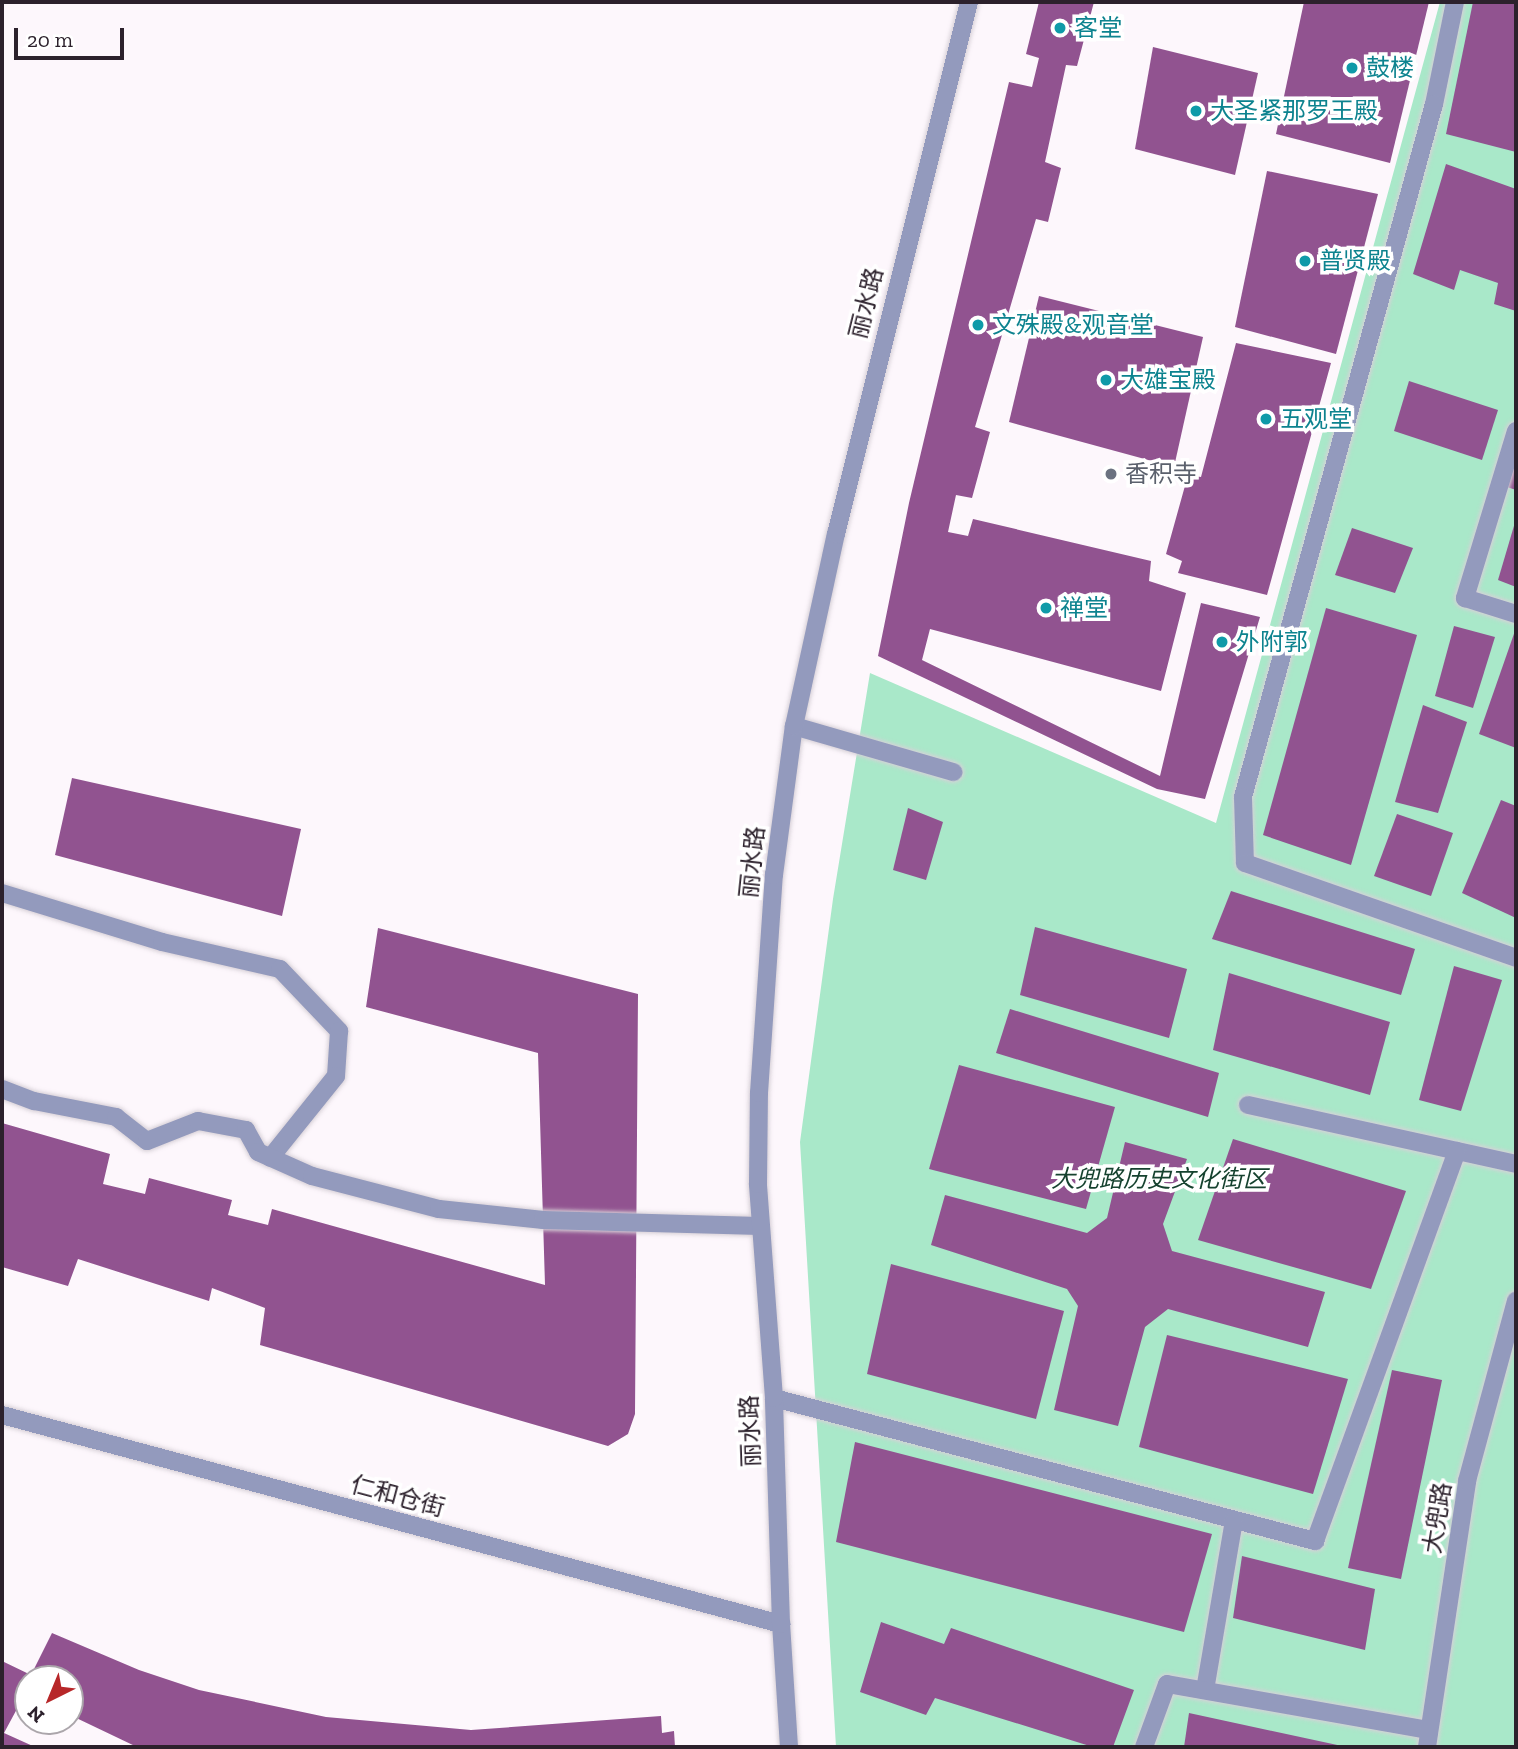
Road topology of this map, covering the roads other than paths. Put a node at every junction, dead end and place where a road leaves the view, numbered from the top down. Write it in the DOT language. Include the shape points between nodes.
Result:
graph roads {
  1 [pos="969,2"];
  2 [pos="1455,2"];
  3 [pos="1516,431"];
  4 [pos="1516,614"];
  5 [pos="794,726"];
  6 [pos="953,772"];
  7 [pos="2,893"];
  8 [pos="1516,958"];
  9 [pos="2,1089"];
  10 [pos="1248,1105"];
  11 [pos="1457,1151"];
  12 [pos="270,1158"];
  13 [pos="1516,1164"];
  14 [pos="760,1226"];
  15 [pos="1516,1301"];
  16 [pos="774,1398"];
  17 [pos="2,1415"];
  18 [pos="1234,1520"];
  19 [pos="781,1624"];
  20 [pos="1205,1690"];
  21 [pos="1428,1739"];
  22 [pos="789,1747"];
  23 [pos="1144,1747"];
  1 -- 5 [label="street, 丽水路" via="878,358"];
  2 -- 8 [label="street" via="1434,104 1242,797 1245,863"];
  3 -- 4 [label="street" via="1465,598"];
  5 -- 6 [label="street"];
  5 -- 14 [label="street, 丽水路" via="765,982 759,1093"];
  7 -- 12 [label="street" via="162,942 280,969 339,1031 336,1076"];
  9 -- 12 [label="street" via="34,1101 116,1116 147,1140 198,1121 246,1130 257,1152"];
  10 -- 11 [label="street"];
  11 -- 13 [label="street"];
  11 -- 18 [label="street" via="1315,1541"];
  12 -- 14 [label="street" via="312,1176 439,1209 556,1220"];
  14 -- 16 [label="street, 丽水路"];
  15 -- 21 [label="street, 大兜路" via="1467,1481"];
  16 -- 18 [label="street"];
  16 -- 19 [label="street, 丽水路"];
  17 -- 19 [label="street, 仁和仓街"];
  18 -- 20 [label="street"];
  19 -- 22 [label="street, 丽水路"];
  20 -- 21 [label="street"];
  20 -- 23 [label="street" via="1167,1684"];
}
